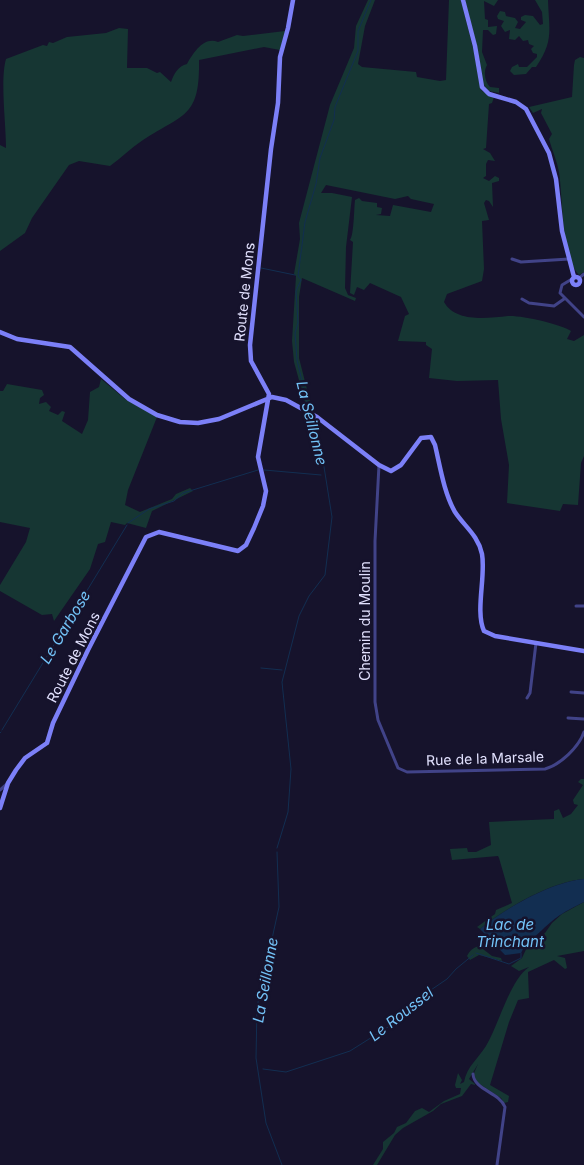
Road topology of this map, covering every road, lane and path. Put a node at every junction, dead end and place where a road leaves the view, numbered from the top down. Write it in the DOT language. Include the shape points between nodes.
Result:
graph roads {
  1 [pos="293,0"];
  2 [pos="463,0"];
  3 [pos="512,259"];
  4 [pos="569,259"];
  5 [pos="584,274"];
  6 [pos="578,281"];
  7 [pos="522,299"];
  8 [pos="564,299"];
  9 [pos="584,317"];
  10 [pos="0,332"];
  11 [pos="269,398"];
  12 [pos="379,465"];
  13 [pos="576,606"];
  14 [pos="584,606"];
  15 [pos="536,644"];
  16 [pos="584,652"];
  17 [pos="571,692"];
  18 [pos="584,693"];
  19 [pos="527,698"];
  20 [pos="568,718"];
  21 [pos="584,720"];
  22 [pos="584,732"];
  23 [pos="402,771"];
  24 [pos="8,783"];
  25 [pos="0,790"];
  26 [pos="2,795"];
  27 [pos="0,808"];
  28 [pos="473,1074"];
  29 [pos="497,1165"];
  1 -- 11 [label="street, Route de Mons" via="280,57 278,103 250,345 251,361"];
  2 -- 4 [label="street" via="482,87 489,94 516,102 526,109 549,153"];
  3 -- 4 [label="street" via="522,262"];
  4 -- 6 [label="street"];
  5 -- 6 [label="street"];
  6 -- 8 [label="street" via="564,284 560,291"];
  7 -- 8 [label="street" via="554,306"];
  8 -- 9 [label="street"];
  10 -- 11 [label="street" via="17,339 70,347 129,399 157,415 180,422 219,419"];
  11 -- 12 [label="street" via="280,398 316,416"];
  11 -- 24 [label="street, Route de Mons" via="258,457 266,495 246,546 235,552 159,532 146,537 88,650 47,743 25,758"];
  12 -- 15 [label="street" via="396,470 419,440 426,436 432,439 454,508 481,549 482,628 491,636"];
  12 -- 23 [label="street, Chemin du Moulin" via="375,541 375,702 396,765"];
  13 -- 14 [label="street"];
  15 -- 16 [label="street"];
  15 -- 19 [label="street"];
  17 -- 18 [label="street"];
  20 -- 21 [label="street"];
  22 -- 23 [label="street, Rue de la Marsale" via="558,763 544,769"];
  24 -- 25 [label="street, Route de Mons"];
  24 -- 26 [label="street, Route de Mons"];
  26 -- 27 [label="street, Route de Mons"];
  28 -- 29 [label="street" via="477,1084 498,1098 505,1107"];
}
